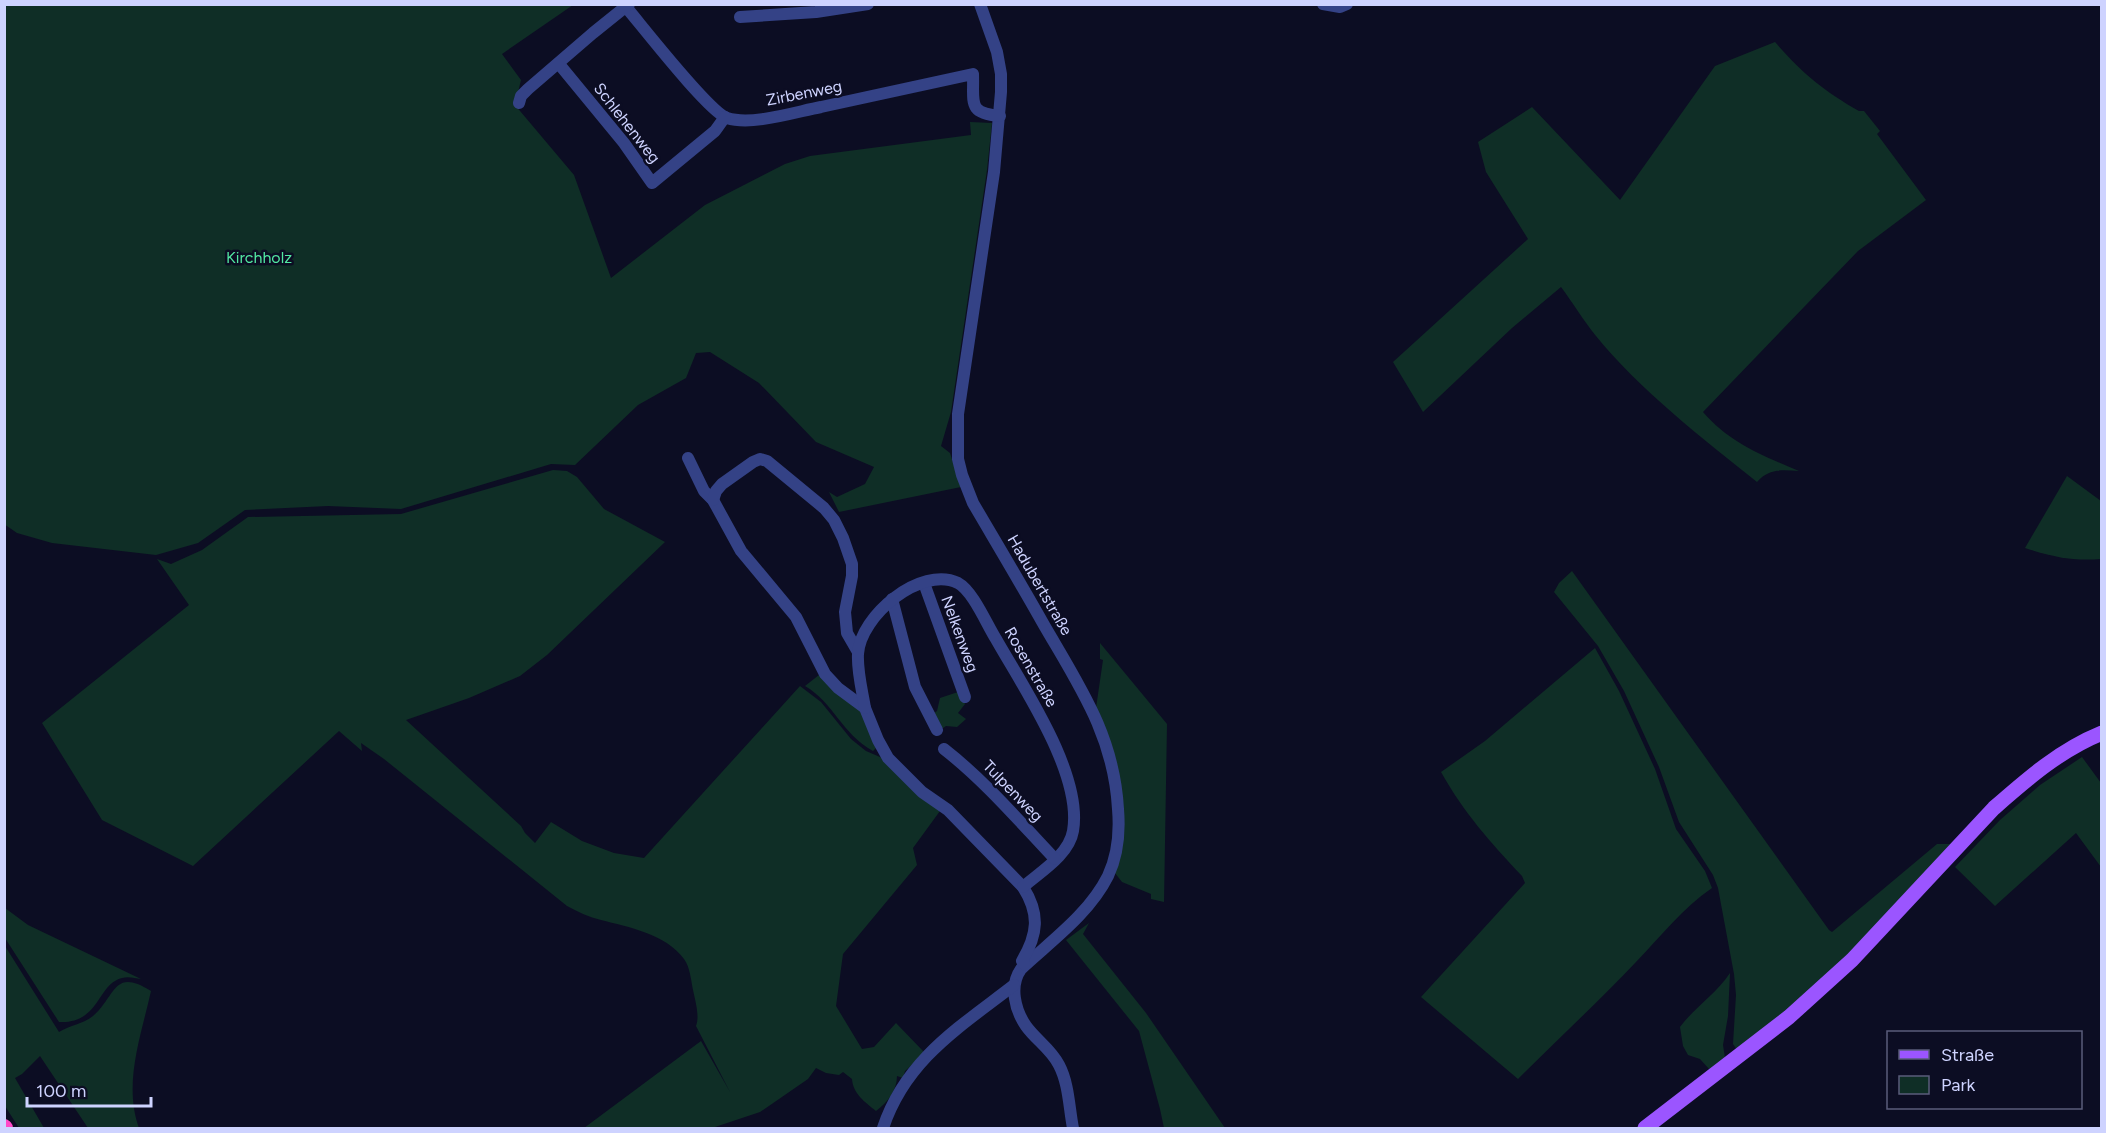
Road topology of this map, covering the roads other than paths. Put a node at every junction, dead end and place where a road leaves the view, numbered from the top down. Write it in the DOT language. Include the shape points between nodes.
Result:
graph roads {
  1 [pos="868,4"];
  2 [pos="980,4"];
  3 [pos="1323,4"];
  4 [pos="1347,4"];
  5 [pos="628,6"];
  6 [pos="806,8"];
  7 [pos="740,17"];
  8 [pos="559,64"];
  9 [pos="519,103"];
  10 [pos="1000,116"];
  11 [pos="725,117"];
  12 [pos="688,458"];
  13 [pos="713,500"];
  14 [pos="924,583"];
  15 [pos="892,599"];
  16 [pos="858,652"];
  17 [pos="965,697"];
  18 [pos="865,708"];
  19 [pos="937,730"];
  20 [pos="2102,734"];
  21 [pos="944,749"];
  22 [pos="1055,859"];
  23 [pos="1023,887"];
  24 [pos="1025,965"];
  25 [pos="1014,985"];
  26 [pos="883,1128"];
  27 [pos="1073,1128"];
  28 [pos="1645,1128"];
  1 -- 6 [label="street" via="816,12"];
  2 -- 10 [label="street, Hadubertstraße" via="1001,74"];
  3 -- 4 [label="street"];
  5 -- 8 [label="street"];
  5 -- 11 [label="street" via="708,103"];
  6 -- 7 [label="street"];
  8 -- 9 [label="street" via="521,96"];
  8 -- 11 [label="street, Schlehenweg" via="652,183 715,131"];
  10 -- 11 [label="street, Zirbenweg" via="977,111 973,74 781,115 744,120"];
  10 -- 24 [label="street, Hadubertstraße" via="958,414 958,459 973,503 1093,709 1112,760 1120,828 1112,867 1095,896"];
  12 -- 13 [label="street"];
  13 -- 16 [label="street, Rosenstraße" via="722,484 760,459 830,514 852,564 845,612 848,633"];
  13 -- 18 [label="street" via="741,551 796,617 825,674"];
  14 -- 15 [label="street, Rosenstraße"];
  14 -- 17 [label="street, Nelkenweg"];
  14 -- 22 [label="street, Rosenstraße" via="936,579 964,588 1040,712 1067,779 1073,812 1072,837"];
  15 -- 16 [label="street, Rosenstraße" via="873,617"];
  15 -- 19 [label="street" via="915,687"];
  16 -- 18 [label="street, Rosenstraße"];
  18 -- 23 [label="street, Rosenstraße" via="880,746 892,763 948,810"];
  20 -- 28 [label="main road" via="2065,752 2017,788 1827,984"];
  21 -- 22 [label="street, Tulpenweg" via="992,791"];
  22 -- 23 [label="street, Rosenstraße"];
  23 -- 24 [label="street, Rosenstraße" via="1032,901 1035,929 1022,961"];
  24 -- 25 [label="street, Hadubertstraße"];
  25 -- 26 [label="street" via="930,1052 905,1081"];
  25 -- 27 [label="street" via="1026,1026 1049,1050 1065,1078"];
}
